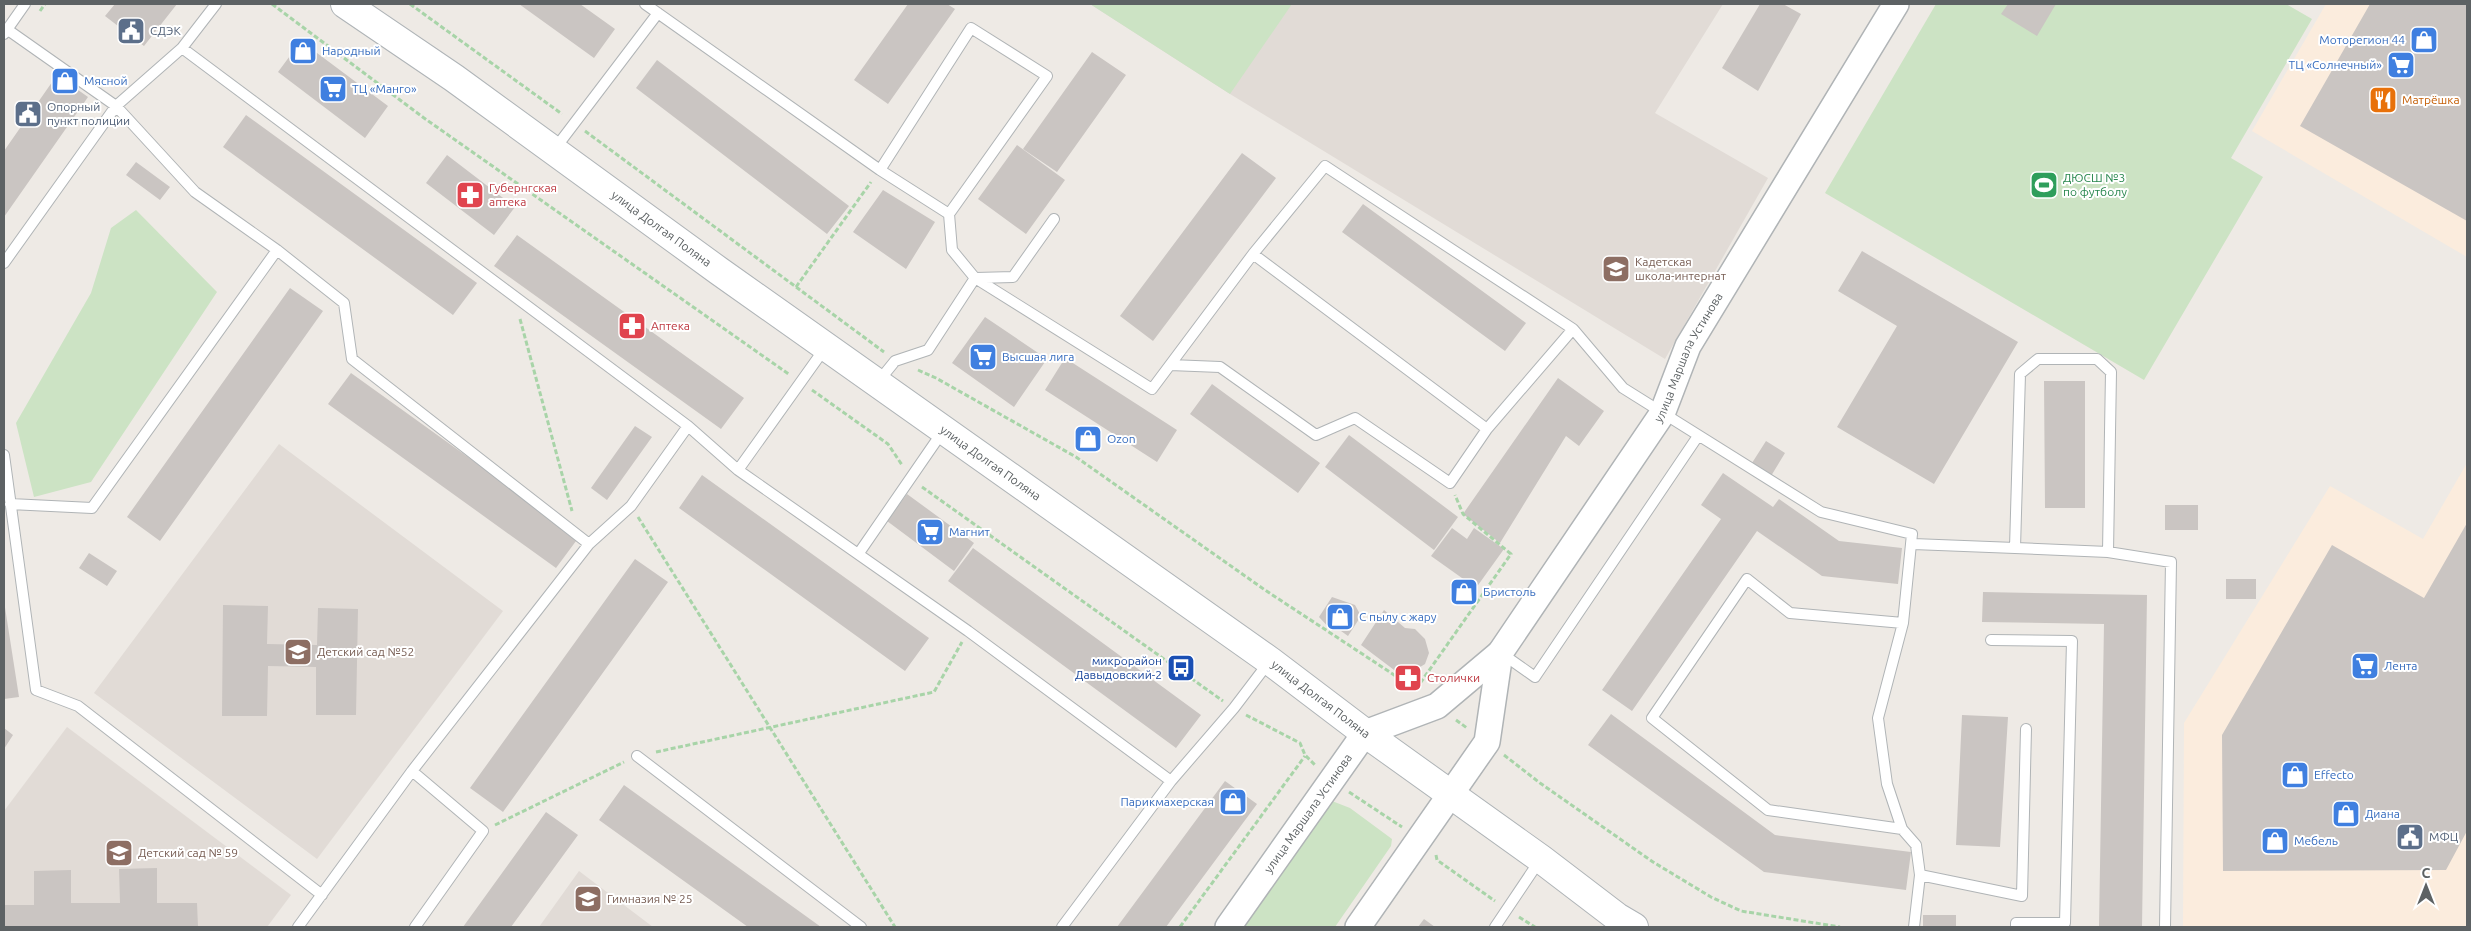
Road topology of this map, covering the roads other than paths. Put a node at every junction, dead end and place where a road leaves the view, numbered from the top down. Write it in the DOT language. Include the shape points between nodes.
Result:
graph roads {
  1 [pos="25,4"];
  2 [pos="216,4"];
  3 [pos="345,4"];
  4 [pos="645,4"];
  5 [pos="1896,4"];
  6 [pos="658,13"];
  7 [pos="6,32"];
  8 [pos="182,48"];
  9 [pos="116,106"];
  10 [pos="553,151"];
  11 [pos="880,170"];
  12 [pos="949,214"];
  13 [pos="1054,219"];
  14 [pos="277,250"];
  15 [pos="1253,254"];
  16 [pos="4,263"];
  17 [pos="975,278"];
  18 [pos="1573,329"];
  19 [pos="827,346"];
  20 [pos="1170,365"];
  21 [pos="877,383"];
  22 [pos="1662,414"];
  23 [pos="688,426"];
  24 [pos="1487,429"];
  25 [pos="944,430"];
  26 [pos="1698,436"];
  27 [pos="4,455"];
  28 [pos="738,470"];
  29 [pos="10,504"];
  30 [pos="589,544"];
  31 [pos="1913,544"];
  32 [pos="2016,548"];
  33 [pos="2108,552"];
  34 [pos="859,554"];
  35 [pos="1904,623"];
  36 [pos="1992,640"];
  37 [pos="1500,653"];
  38 [pos="1270,661"];
  39 [pos="2026,729"];
  40 [pos="1365,733"];
  41 [pos="636,756"];
  42 [pos="412,771"];
  43 [pos="1171,781"];
  44 [pos="1450,794"];
  45 [pos="1902,829"];
  46 [pos="1541,859"];
  47 [pos="1920,875"];
  48 [pos="322,895"];
  49 [pos="298,927"];
  50 [pos="415,927"];
  51 [pos="861,927"];
  52 [pos="1062,927"];
  53 [pos="1228,927"];
  54 [pos="1358,927"];
  55 [pos="1495,927"];
  56 [pos="1634,927"];
  57 [pos="1914,927"];
  58 [pos="2016,927"];
  59 [pos="2165,927"];
  1 -- 7 [label="lane"];
  2 -- 8 [label="lane"];
  3 -- 10 [label="main road, улица Долгая Поляна"];
  4 -- 6 [label="lane"];
  5 -- 22 [label="street, улица Маршала Устинова" via="1688,346"];
  6 -- 10 [label="lane"];
  6 -- 11 [label="lane"];
  7 -- 9 [label="lane"];
  8 -- 9 [label="lane"];
  8 -- 23 [label="lane"];
  9 -- 14 [label="lane" via="195,192"];
  9 -- 16 [label="lane"];
  10 -- 19 [label="main road, улица Долгая Поляна"];
  11 -- 12 [label="lane"];
  11 -- 12 [label="lane" via="971,28 1047,76"];
  12 -- 17 [label="lane" via="952,250"];
  13 -- 17 [label="lane" via="1013,277"];
  14 -- 29 [label="lane" via="92,508"];
  14 -- 30 [label="lane" via="344,303 352,359"];
  15 -- 18 [label="lane" via="1325,166"];
  15 -- 20 [label="lane"];
  15 -- 24 [label="lane"];
  17 -- 20 [label="lane" via="1152,389"];
  17 -- 21 [label="lane" via="928,350 895,361"];
  18 -- 22 [label="lane" via="1622,388"];
  18 -- 24 [label="lane"];
  19 -- 21 [label="main road, улица Долгая Поляна"];
  19 -- 28 [label="lane"];
  20 -- 24 [label="lane" via="1220,367 1316,435 1355,418 1450,483"];
  21 -- 25 [label="main road, улица Долгая Поляна"];
  22 -- 26 [label="lane"];
  22 -- 37 [label="street, улица Маршала Устинова"];
  23 -- 28 [label="lane"];
  23 -- 30 [label="lane" via="631,506"];
  25 -- 34 [label="lane"];
  25 -- 38 [label="main road, улица Долгая Поляна"];
  26 -- 31 [label="lane" via="1821,512 1912,534"];
  26 -- 37 [label="lane" via="1535,677"];
  27 -- 29 [label="lane"];
  28 -- 34 [label="lane"];
  29 -- 48 [label="lane" via="36,690 78,706"];
  30 -- 42 [label="lane"];
  31 -- 32 [label="lane"];
  31 -- 35 [label="lane"];
  32 -- 33 [label="lane"];
  32 -- 33 [label="lane" via="2020,374 2038,359 2097,359 2111,372"];
  33 -- 59 [label="lane" via="2171,562"];
  34 -- 43 [label="lane"];
  35 -- 45 [label="lane" via="1878,718 1887,784"];
  35 -- 45 [label="lane" via="1790,613 1747,579 1652,718 1768,810"];
  36 -- 58 [label="lane" via="2072,642 2065,923 2016,923"];
  37 -- 40 [label="street, улица Маршала Устинова" via="1437,706"];
  37 -- 44 [label="street, улица Маршала Устинова" via="1487,742"];
  38 -- 40 [label="main road, улица Долгая Поляна"];
  38 -- 43 [label="lane"];
  39 -- 47 [label="lane" via="2022,896"];
  40 -- 44 [label="main road, улица Долгая Поляна"];
  40 -- 53 [label="street, улица Маршала Устинова"];
  41 -- 51 [label="lane"];
  42 -- 48 [label="lane"];
  42 -- 50 [label="lane" via="483,831"];
  43 -- 52 [label="lane"];
  44 -- 46 [label="main road, улица Долгая Поляна"];
  44 -- 54 [label="street, улица Маршала Устинова"];
  45 -- 47 [label="lane" via="1916,846"];
  46 -- 55 [label="lane"];
  46 -- 56 [label="main road, улица Долгая Поляна"];
  47 -- 57 [label="lane"];
  48 -- 49 [label="lane"];
}
